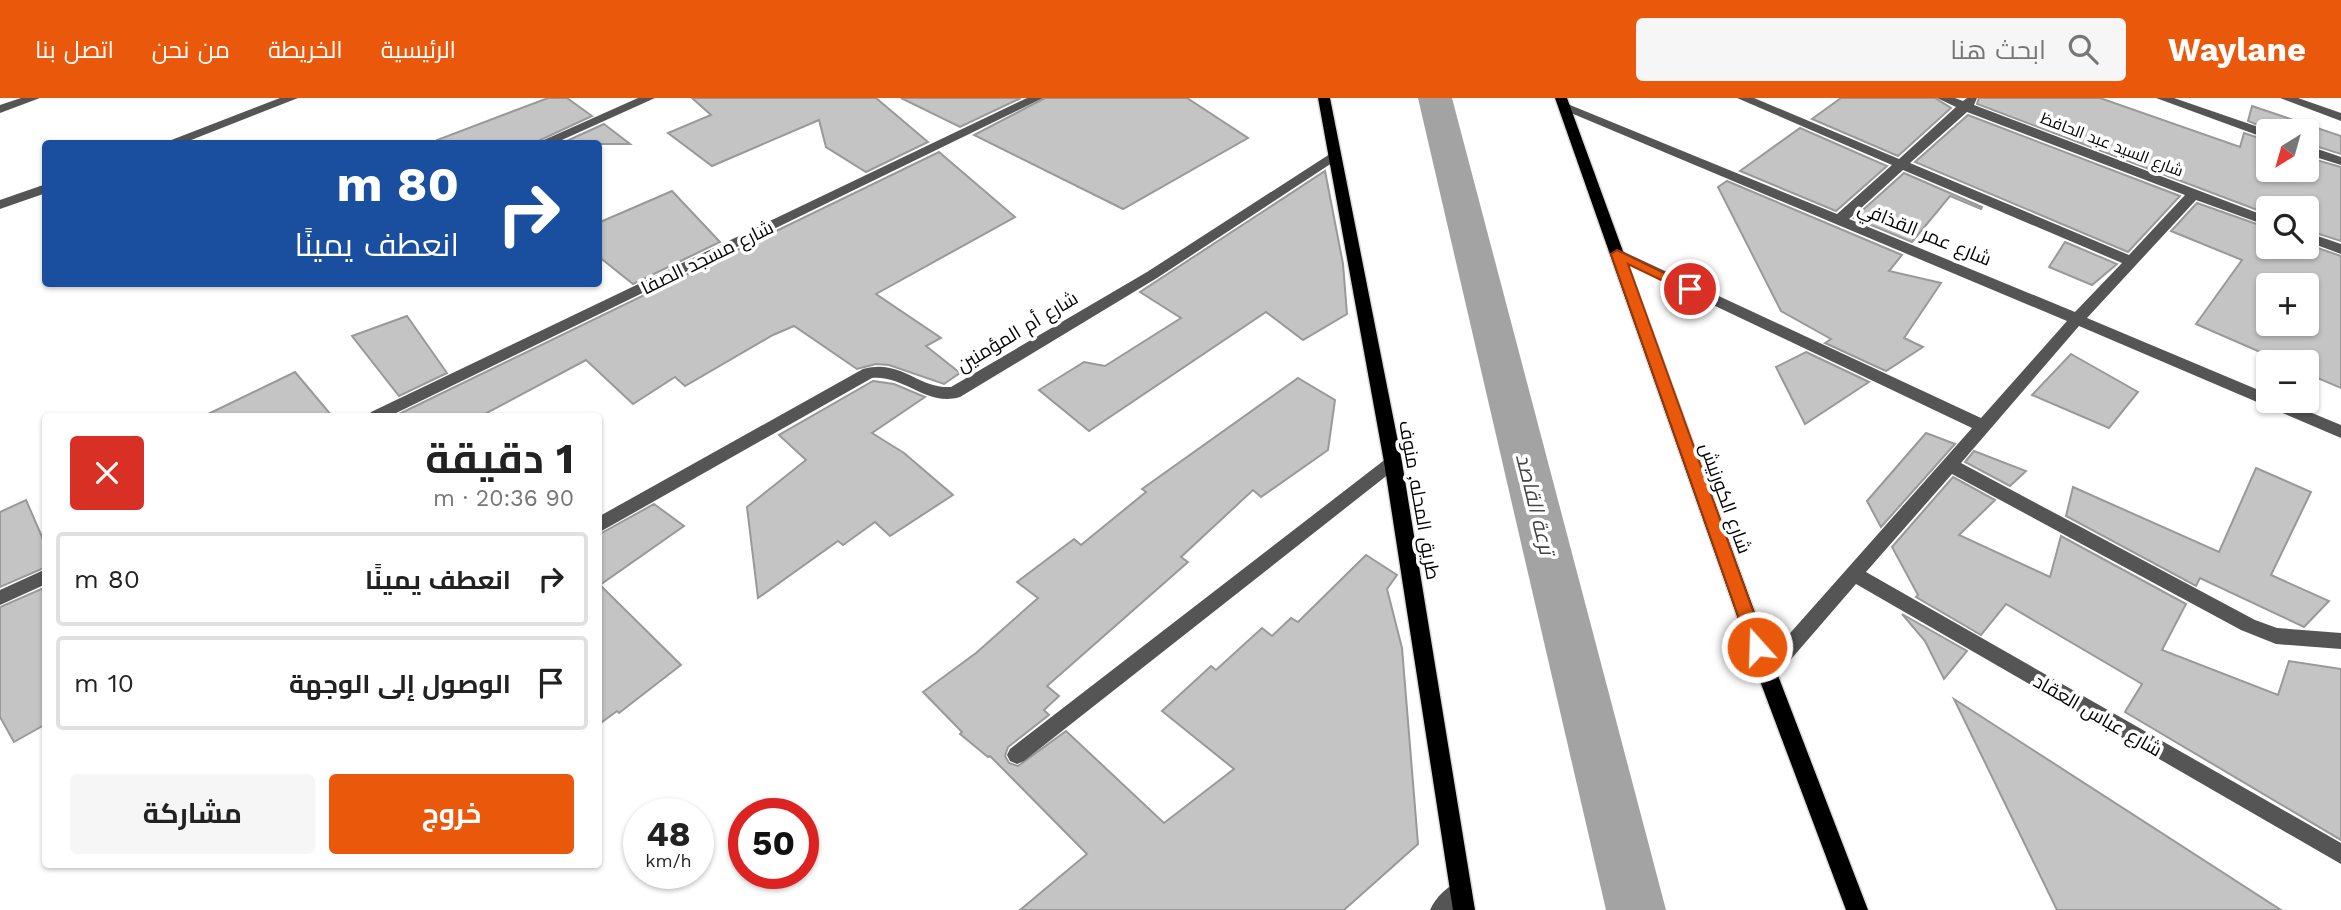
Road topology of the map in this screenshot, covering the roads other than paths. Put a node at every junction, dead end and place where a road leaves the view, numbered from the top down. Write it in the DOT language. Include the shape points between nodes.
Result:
graph roads {
  1 [pos="34,98"];
  2 [pos="292,98"];
  3 [pos="649,98"];
  4 [pos="1037,98"];
  5 [pos="1324,98"];
  6 [pos="1743,98"];
  7 [pos="1943,98"];
  8 [pos="2162,98"];
  9 [pos="2286,98"];
  10 [pos="1970,102"];
  11 [pos="1563,103"];
  12 [pos="0,109"];
  13 [pos="2341,117"];
  14 [pos="2256,131"];
  15 [pos="178,140"];
  16 [pos="550,140"];
  17 [pos="2319,153"];
  18 [pos="1333,156"];
  19 [pos="2341,161"];
  20 [pos="1900,165"];
  21 [pos="42,189"];
  22 [pos="2194,194"];
  23 [pos="0,205"];
  24 [pos="2256,217"];
  25 [pos="1838,220"];
  26 [pos="2319,241"];
  27 [pos="2341,249"];
  28 [pos="1617,254"];
  29 [pos="2132,261"];
  30 [pos="2078,318"];
  31 [pos="2256,396"];
  32 [pos="383,413"];
  33 [pos="2296,413"];
  34 [pos="1983,426"];
  35 [pos="2341,432"];
  36 [pos="1393,462"];
  37 [pos="1950,465"];
  38 [pos="602,524"];
  39 [pos="1855,575"];
  40 [pos="42,578"];
  41 [pos="0,598"];
  42 [pos="2341,641"];
  43 [pos="1767,674"];
  44 [pos="1017,755"];
  45 [pos="2341,854"];
  46 [pos="1463,900"];
  47 [pos="1441,910"];
  48 [pos="1857,910"];
  1 -- 12 [label="street"];
  2 -- 15 [label="street"];
  3 -- 16 [label="street"];
  4 -- 32 [label="street, شارع مسجد الصفا"];
  5 -- 18 [label="main road, طريق المحله, منوف"];
  6 -- 20 [label="street"];
  7 -- 10 [label="street, شارع السيد عبد الحافظ"];
  8 -- 14 [label="street"];
  9 -- 13 [label="street"];
  10 -- 20 [label="street"];
  10 -- 22 [label="street, شارع السيد عبد الحافظ"];
  11 -- 25 [label="street, شارع عمر القذافي"];
  11 -- 28 [label="main road, شارع الكورنيش"];
  17 -- 19 [label="street"];
  18 -- 36 [label="main road, طريق المحله, منوف"];
  18 -- 38 [label="street, شارع أم المؤمنين" via="1152,275 954,393 930,393 893,371 869,373"];
  20 -- 25 [label="street"];
  20 -- 29 [label="street"];
  21 -- 23 [label="street"];
  22 -- 24 [label="street, شارع السيد عبد الحافظ"];
  22 -- 29 [label="street"];
  25 -- 30 [label="street, شارع عمر القذافي"];
  26 -- 27 [label="street"];
  28 -- 34 [label="street"];
  28 -- 43 [label="main road, شارع الكورنيش"];
  29 -- 30 [label="street"];
  30 -- 31 [label="street, شارع عمر القذافي"];
  30 -- 34 [label="street"];
  33 -- 35 [label="street, شارع عمر القذافي"];
  34 -- 37 [label="street"];
  36 -- 44 [label="street"];
  36 -- 46 [label="main road, طريق المحله, منوف"];
  37 -- 39 [label="street"];
  37 -- 42 [label="street" via="2248,625 2276,636"];
  39 -- 43 [label="street"];
  39 -- 45 [label="street, شارع عباس العقاد"];
  40 -- 41 [label="street"];
  43 -- 48 [label="main road, شارع الكورنيش"];
  46 -- 47 [label="street"];
}
